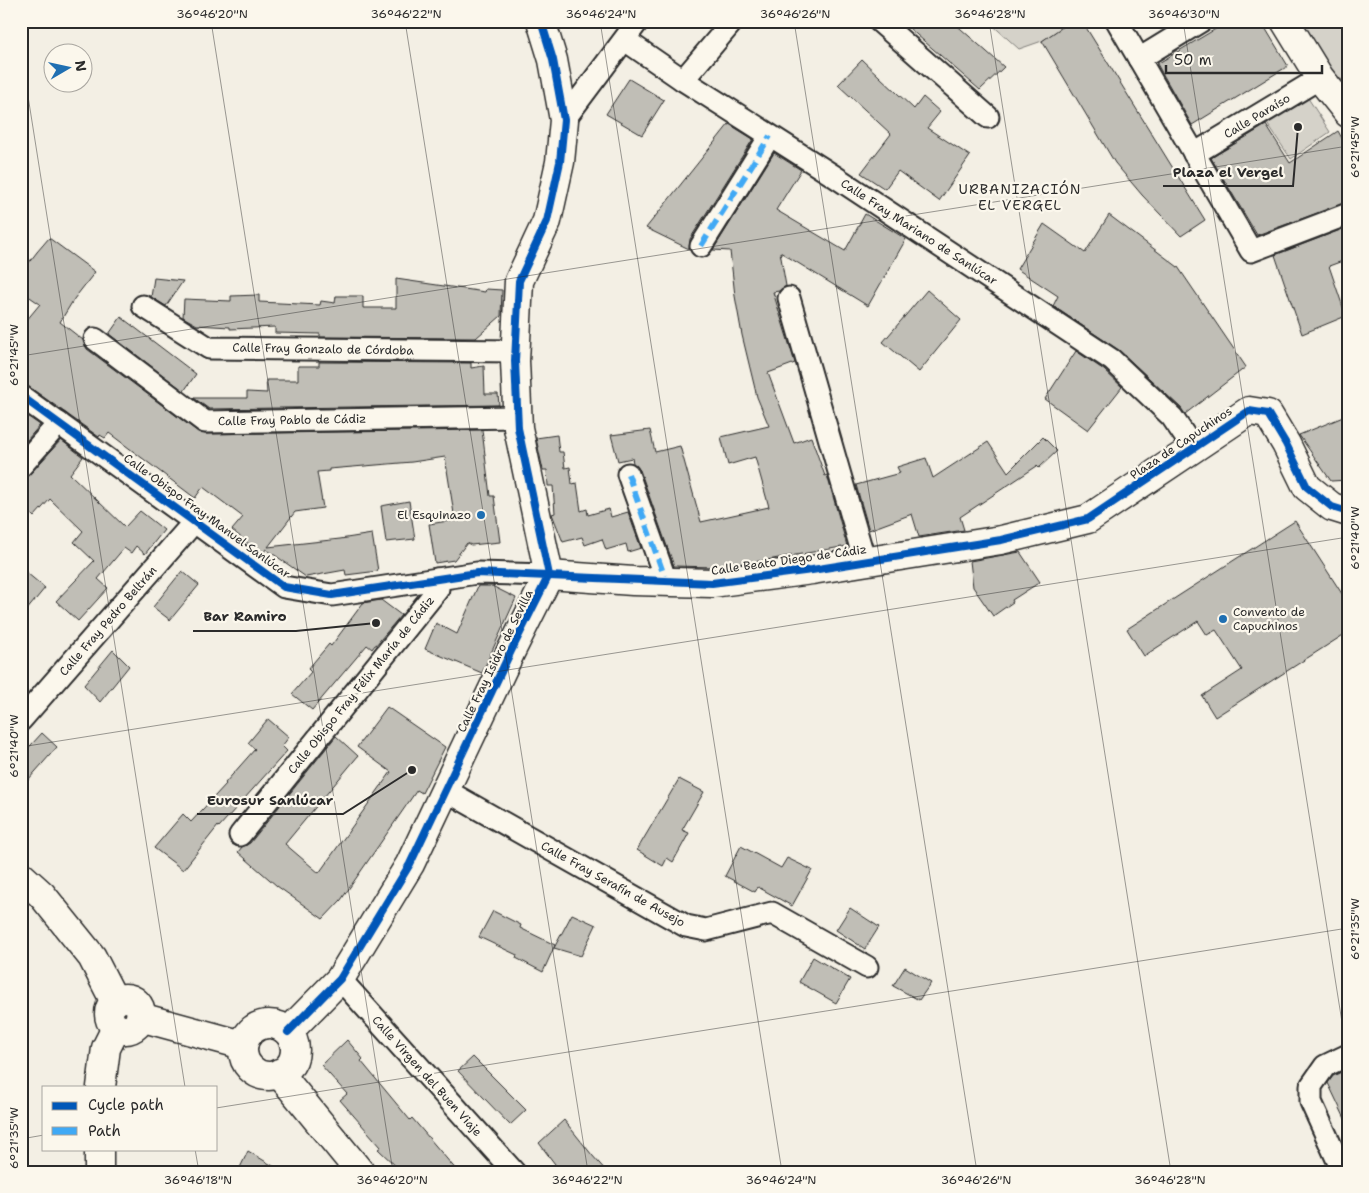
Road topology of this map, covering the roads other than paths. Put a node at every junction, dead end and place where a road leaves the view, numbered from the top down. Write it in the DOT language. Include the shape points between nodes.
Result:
graph roads {
  1 [pos="541,21"];
  2 [pos="638,21"];
  3 [pos="733,21"];
  4 [pos="879,21"];
  5 [pos="1117,21"];
  6 [pos="1201,21"];
  7 [pos="1285,21"];
  8 [pos="625,40"];
  9 [pos="1139,59"];
  10 [pos="1320,78"];
  11 [pos="683,80"];
  12 [pos="1348,113"];
  13 [pos="988,117"];
  14 [pos="564,120"];
  15 [pos="770,136"];
  16 [pos="1194,154"];
  17 [pos="1348,214"];
  18 [pos="701,246"];
  19 [pos="789,298"];
  20 [pos="143,306"];
  21 [pos="95,340"];
  22 [pos="516,351"];
  23 [pos="21,396"];
  24 [pos="518,417"];
  25 [pos="59,423"];
  26 [pos="1193,448"];
  27 [pos="21,466"];
  28 [pos="628,474"];
  29 [pos="1340,509"];
  30 [pos="194,522"];
  31 [pos="1001,540"];
  32 [pos="865,562"];
  33 [pos="549,575"];
  34 [pos="437,579"];
  35 [pos="666,581"];
  36 [pos="21,720"];
  37 [pos="445,790"];
  38 [pos="240,835"];
  39 [pos="21,876"];
  40 [pos="867,967"];
  41 [pos="340,979"];
  42 [pos="124,1016"];
  43 [pos="288,1032"];
  44 [pos="243,1045"];
  45 [pos="1348,1056"];
  46 [pos="279,1074"];
  47 [pos="101,1086"];
  48 [pos="99,1150"];
  49 [pos="99,1172"];
  50 [pos="360,1172"];
  51 [pos="514,1172"];
  52 [pos="1343,1172"];
  1 -- 14 [label="street" via="553,60"];
  2 -- 8 [label="street"];
  3 -- 11 [label="street"];
  4 -- 13 [label="street"];
  5 -- 9 [label="street"];
  6 -- 9 [label="street"];
  7 -- 10 [label="street"];
  8 -- 11 [label="street, Calle Fray Mariano de Sanlúcar"];
  8 -- 14 [label="street"];
  9 -- 16 [label="street"];
  10 -- 12 [label="street"];
  10 -- 16 [label="street, Calle Paraíso"];
  11 -- 15 [label="street, Calle Fray Mariano de Sanlúcar"];
  14 -- 22 [label="street" via="560,162 547,221 519,281"];
  15 -- 18 [label="street"];
  15 -- 26 [label="street, Calle Fray Mariano de Sanlúcar" via="1112,360 1172,417"];
  16 -- 17 [label="street" via="1251,251"];
  19 -- 32 [label="street"];
  20 -- 22 [label="street, Calle Fray Gonzalo de Córdoba" via="209,348"];
  21 -- 24 [label="street, Calle Fray Pablo de Cádiz" via="204,422"];
  22 -- 24 [label="street"];
  23 -- 25 [label="street, Calle Obispo Fray Manuel Sanlúcar"];
  24 -- 33 [label="street"];
  25 -- 27 [label="street"];
  25 -- 30 [label="street, Calle Obispo Fray Manuel Sanlúcar"];
  26 -- 29 [label="street, Plaza de Capuchinos" via="1250,411 1268,414 1307,487"];
  26 -- 31 [label="street, Plaza de Capuchinos" via="1088,519"];
  28 -- 35 [label="street"];
  30 -- 34 [label="street, Calle Obispo Fray Manuel Sanlúcar" via="284,587 332,595"];
  30 -- 36 [label="street, Calle Fray Pedro Beltrán"];
  31 -- 32 [label="street, Calle Beato Diego de Cádiz"];
  32 -- 35 [label="street, Calle Beato Diego de Cádiz" via="712,583"];
  33 -- 34 [label="street, Calle Obispo Fray Manuel Sanlúcar" via="477,573"];
  33 -- 35 [label="street, Calle Beato Diego de Cádiz"];
  33 -- 37 [label="street, Calle Fray Isidro de Sevilla"];
  34 -- 38 [label="street, Calle Obispo Fray Félix María de Cádiz" via="438,589"];
  37 -- 40 [label="street, Calle Fray Serafín de Ausejo" via="686,926 706,930 772,913"];
  37 -- 41 [label="street, Calle Fray Isidro de Sevilla" via="410,864"];
  39 -- 42 [label="street" via="42,895 92,957"];
  41 -- 43 [label="street, Calle Fray Isidro de Sevilla"];
  41 -- 51 [label="street, Calle Virgen del Buen Viaje"];
  42 -- 44 [label="street"];
  42 -- 47 [label="street" via="106,1048"];
  43 -- 44 [label="street" via="274,1024 266,1024 251,1031"];
  43 -- 46 [label="street" via="293,1039 294,1055"];
  44 -- 46 [label="street" via="245,1059 253,1070 266,1076"];
  45 -- 52 [label="street" via="1325,1066 1311,1086 1311,1102"];
  46 -- 50 [label="street"];
  48 -- 49 [label="street"];
}
